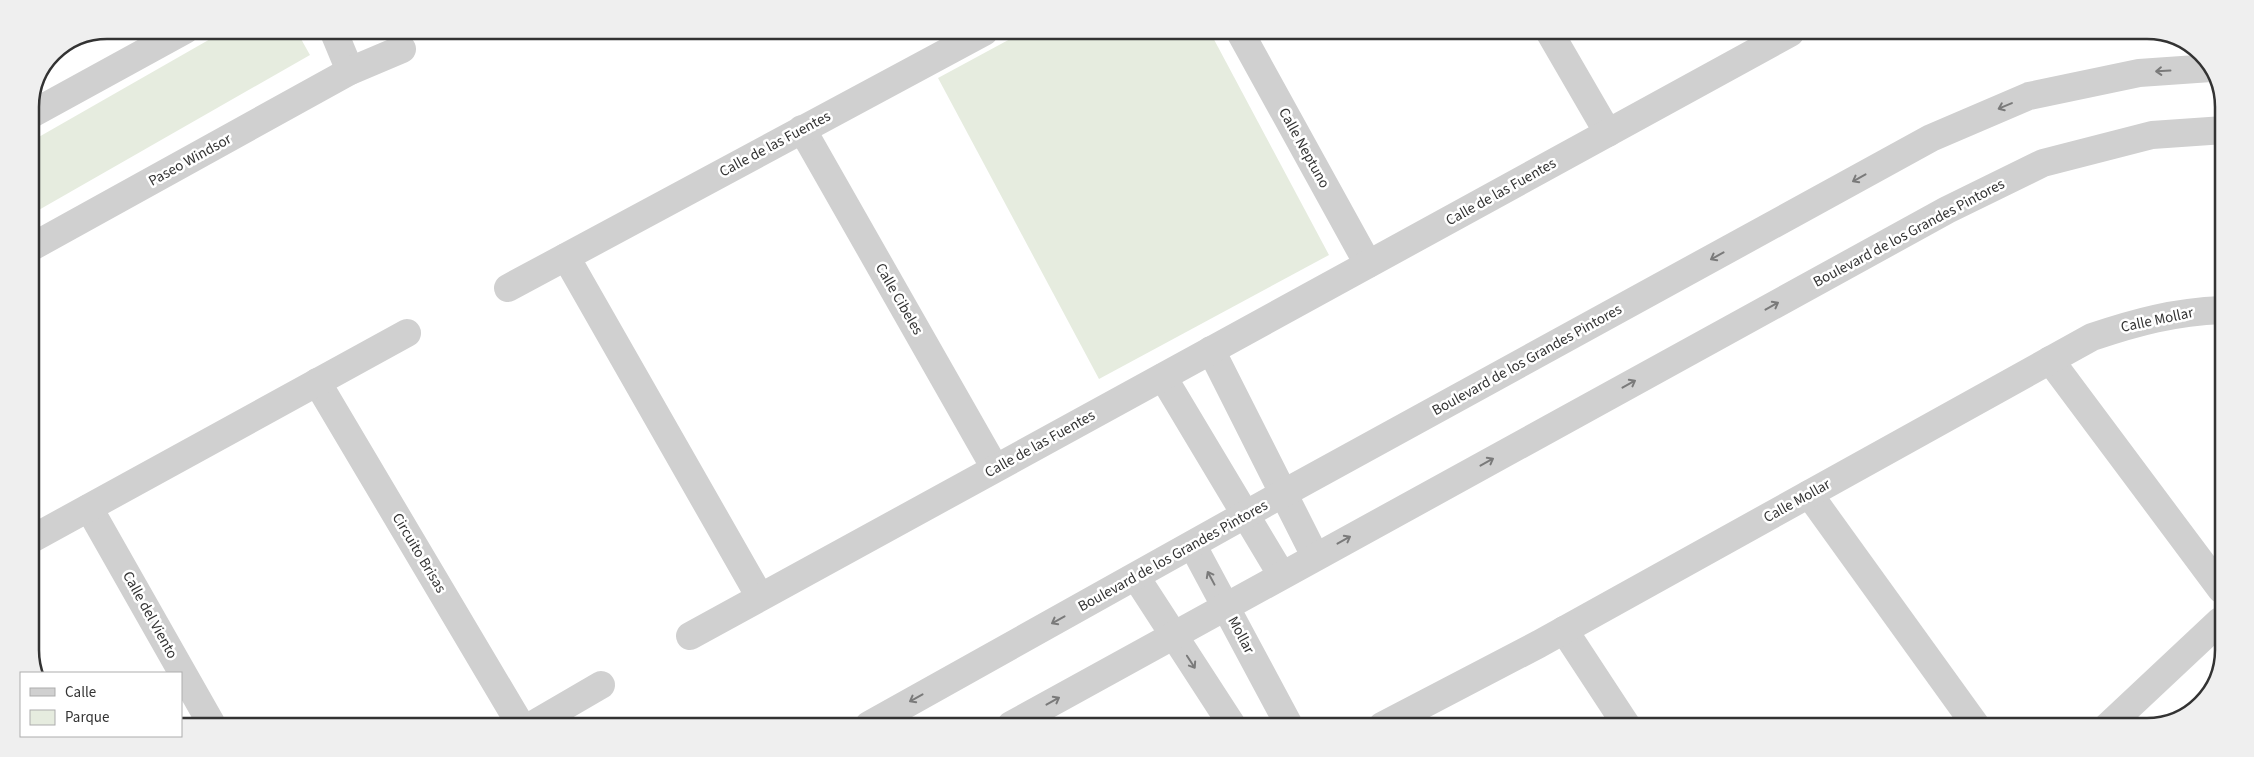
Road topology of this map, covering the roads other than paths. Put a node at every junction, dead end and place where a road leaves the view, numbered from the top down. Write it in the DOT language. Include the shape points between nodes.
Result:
graph roads {
  1 [pos="169,39"];
  2 [pos="337,39"];
  3 [pos="971,39"];
  4 [pos="1244,39"];
  5 [pos="1553,39"];
  6 [pos="1779,39"];
  7 [pos="402,49"];
  8 [pos="2203,69"];
  9 [pos="350,71"];
  10 [pos="39,110"];
  11 [pos="802,129"];
  12 [pos="2215,131"];
  13 [pos="1608,133"];
  14 [pos="39,243"];
  15 [pos="566,257"];
  16 [pos="1368,264"];
  17 [pos="508,288"];
  18 [pos="2215,310"];
  19 [pos="407,333"];
  20 [pos="1211,350"];
  21 [pos="2050,360"];
  22 [pos="1163,377"];
  23 [pos="317,382"];
  24 [pos="996,468"];
  25 [pos="1284,494"];
  26 [pos="1809,494"];
  27 [pos="89,508"];
  28 [pos="1246,516"];
  29 [pos="39,535"];
  30 [pos="1193,546"];
  31 [pos="1315,556"];
  32 [pos="1281,574"];
  33 [pos="1136,577"];
  34 [pos="2215,581"];
  35 [pos="760,597"];
  36 [pos="1225,606"];
  37 [pos="2215,627"];
  38 [pos="1564,630"];
  39 [pos="690,636"];
  40 [pos="1174,636"];
  41 [pos="181,672"];
  42 [pos="182,673"];
  43 [pos="601,685"];
  44 [pos="207,718"];
  45 [pos="516,718"];
  46 [pos="544,718"];
  47 [pos="880,718"];
  48 [pos="1023,718"];
  49 [pos="1227,718"];
  50 [pos="1284,718"];
  51 [pos="1397,718"];
  52 [pos="1622,718"];
  53 [pos="1971,718"];
  54 [pos="2117,718"];
  1 -- 10 [label="street"];
  2 -- 9 [label="street"];
  3 -- 11 [label="street, Calle de las Fuentes"];
  4 -- 16 [label="street, Calle Neptuno"];
  5 -- 13 [label="street"];
  6 -- 13 [label="street, Calle de las Fuentes"];
  7 -- 9 [label="street, Paseo Windsor"];
  8 -- 25 [label="street, Boulevard de los Grandes Pintores, one-way" via="2139,73 2029,96 1932,138"];
  9 -- 14 [label="street, Paseo Windsor"];
  11 -- 15 [label="street, Calle de las Fuentes"];
  11 -- 24 [label="street, Calle Cibeles"];
  31 -- 12 [label="street, Boulevard de los Grandes Pintores, one-way" via="1947,210 2043,163 2152,135"];
  13 -- 16 [label="street, Calle de las Fuentes"];
  15 -- 17 [label="street, Calle de las Fuentes"];
  15 -- 35 [label="street"];
  16 -- 20 [label="street, Calle de las Fuentes"];
  18 -- 21 [label="street, Calle Mollar" via="2144,320 2092,337"];
  19 -- 23 [label="street"];
  20 -- 22 [label="street, Calle de las Fuentes"];
  20 -- 25 [label="street"];
  21 -- 26 [label="street, Calle Mollar"];
  21 -- 34 [label="street"];
  22 -- 24 [label="street, Calle de las Fuentes"];
  22 -- 28 [label="street"];
  23 -- 27 [label="street"];
  23 -- 45 [label="street, Circuito Brisas"];
  24 -- 35 [label="street, Calle de las Fuentes"];
  25 -- 28 [label="street, Boulevard de los Grandes Pintores"];
  25 -- 31 [label="street"];
  26 -- 38 [label="street, Calle Mollar"];
  26 -- 53 [label="street"];
  27 -- 29 [label="street"];
  27 -- 41 [label="street, Calle del Viento"];
  28 -- 30 [label="street, Boulevard de los Grandes Pintores"];
  28 -- 32 [label="street"];
  30 -- 33 [label="street, Boulevard de los Grandes Pintores"];
  36 -- 30 [label="street, Mollar, one-way"];
  31 -- 32 [label="street, Boulevard de los Grandes Pintores"];
  32 -- 36 [label="street, Boulevard de los Grandes Pintores"];
  33 -- 40 [label="street"];
  33 -- 47 [label="street, Boulevard de los Grandes Pintores, one-way"];
  35 -- 39 [label="street, Calle de las Fuentes"];
  36 -- 40 [label="street, Boulevard de los Grandes Pintores"];
  36 -- 50 [label="street, Mollar"];
  37 -- 54 [label="street"];
  38 -- 51 [label="street, Calle Mollar"];
  38 -- 52 [label="street"];
  48 -- 40 [label="street, Boulevard de los Grandes Pintores, one-way"];
  40 -- 49 [label="street, one-way"];
  42 -- 44 [label="street, Calle del Viento"];
  43 -- 46 [label="street"];
}
